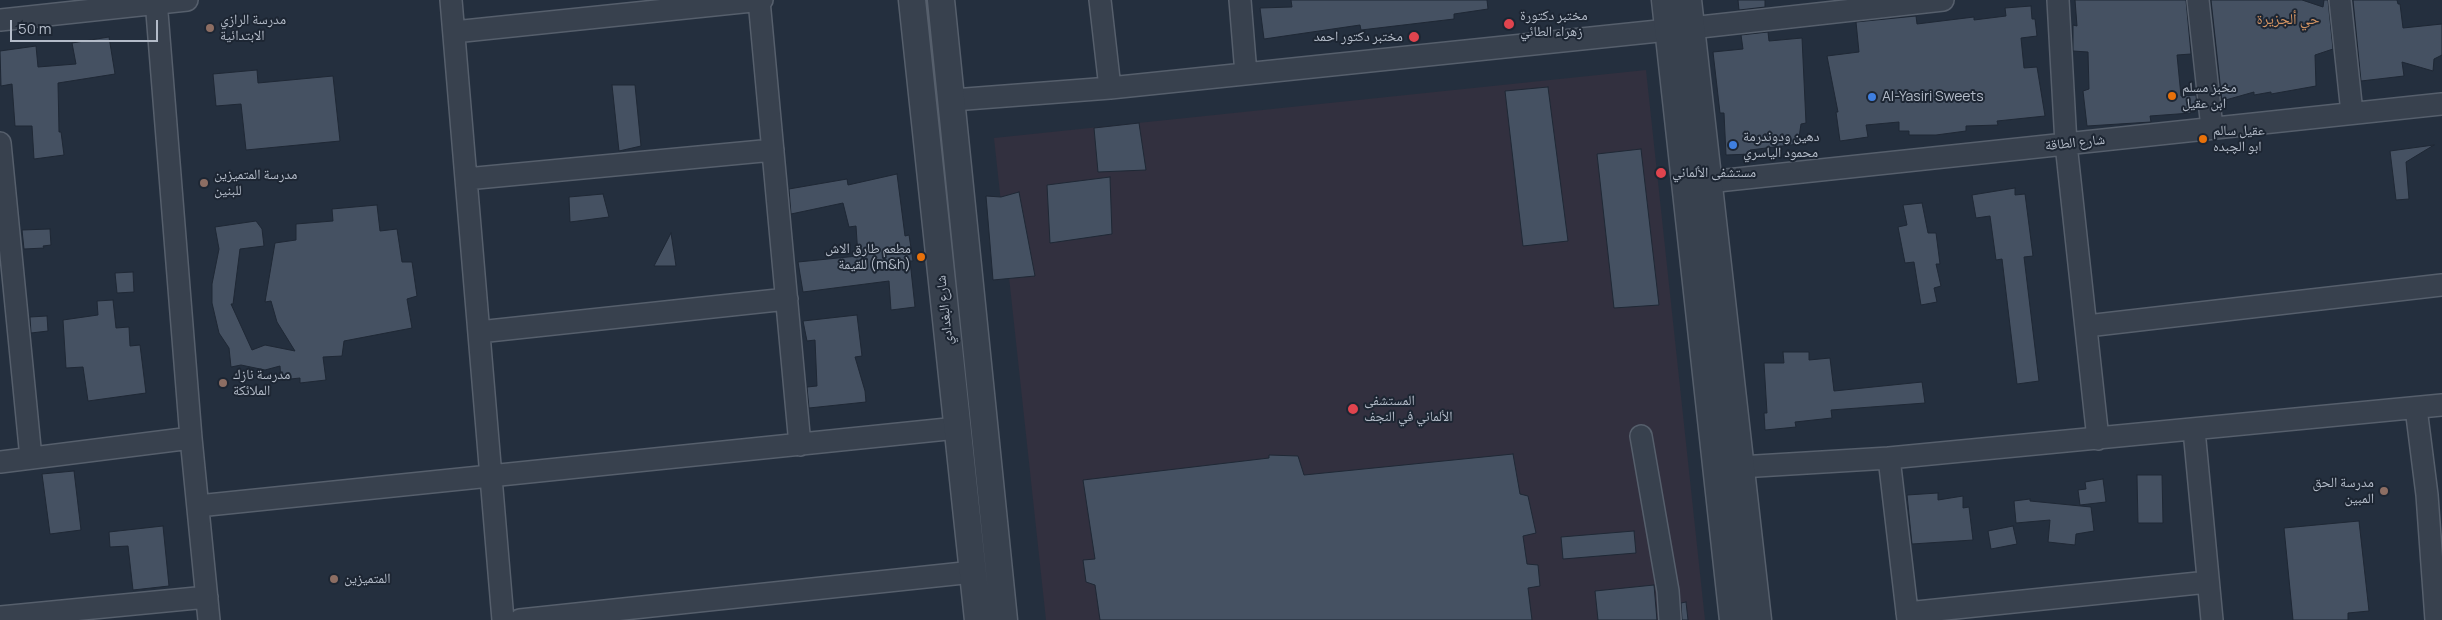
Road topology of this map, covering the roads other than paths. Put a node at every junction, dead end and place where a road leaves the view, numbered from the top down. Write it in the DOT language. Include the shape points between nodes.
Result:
graph roads {
  1 [pos="187,0"];
  2 [pos="451,0"];
  3 [pos="760,0"];
  4 [pos="912,0"];
  5 [pos="941,0"];
  6 [pos="1100,0"];
  7 [pos="1240,0"];
  8 [pos="1665,0"];
  9 [pos="1688,0"];
  10 [pos="1943,0"];
  11 [pos="2058,0"];
  12 [pos="2198,0"];
  13 [pos="2340,0"];
  14 [pos="156,2"];
  15 [pos="0,20"];
  16 [pos="1680,29"];
  17 [pos="454,32"];
  18 [pos="1246,74"];
  19 [pos="1110,88"];
  20 [pos="953,100"];
  21 [pos="2442,104"];
  22 [pos="2352,113"];
  23 [pos="2212,128"];
  24 [pos="0,142"];
  25 [pos="2066,144"];
  26 [pos="773,150"];
  27 [pos="466,179"];
  28 [pos="1708,182"];
  29 [pos="2442,285"];
  30 [pos="786,299"];
  31 [pos="2087,326"];
  32 [pos="479,332"];
  33 [pos="2442,405"];
  34 [pos="2416,408"];
  35 [pos="958,428"];
  36 [pos="2194,430"];
  37 [pos="1641,436"];
  38 [pos="191,438"];
  39 [pos="2098,439"];
  40 [pos="800,445"];
  41 [pos="31,458"];
  42 [pos="1889,458"];
  43 [pos="0,462"];
  44 [pos="1740,467"];
  45 [pos="491,476"];
  46 [pos="198,506"];
  47 [pos="973,572"];
  48 [pos="2208,582"];
  49 [pos="207,597"];
  50 [pos="679,611"];
  51 [pos="1908,616"];
  52 [pos="0,617"];
  53 [pos="210,620"];
  54 [pos="503,620"];
  55 [pos="520,620"];
  56 [pos="978,620"];
  57 [pos="1004,620"];
  58 [pos="1670,620"];
  59 [pos="1733,620"];
  60 [pos="1758,620"];
  61 [pos="2212,620"];
  62 [pos="2436,620"];
  1 -- 14 [label="street"];
  2 -- 17 [label="street"];
  3 -- 17 [label="street"];
  3 -- 26 [label="street"];
  4 -- 35 [label="street, شارع البغدادي"];
  5 -- 20 [label="street, شارع البغدادي"];
  6 -- 19 [label="street"];
  7 -- 18 [label="street"];
  8 -- 16 [label="street"];
  9 -- 16 [label="street"];
  10 -- 16 [label="street"];
  11 -- 25 [label="street"];
  12 -- 23 [label="street"];
  13 -- 22 [label="street"];
  14 -- 15 [label="street"];
  14 -- 38 [label="street"];
  16 -- 18 [label="street"];
  16 -- 28 [label="street"];
  16 -- 59 [label="street"];
  17 -- 27 [label="street"];
  18 -- 19 [label="street"];
  19 -- 20 [label="street"];
  20 -- 57 [label="street, شارع البغدادي"];
  21 -- 22 [label="street, شارع الطاقة"];
  22 -- 23 [label="street, شارع الطاقة"];
  23 -- 25 [label="street, شارع الطاقة"];
  24 -- 41 [label="street"];
  25 -- 28 [label="street, شارع الطاقة"];
  25 -- 31 [label="street"];
  26 -- 27 [label="street"];
  26 -- 30 [label="street"];
  27 -- 32 [label="street"];
  28 -- 44 [label="street"];
  29 -- 31 [label="street"];
  30 -- 32 [label="street"];
  30 -- 40 [label="street"];
  31 -- 39 [label="street"];
  32 -- 45 [label="street"];
  33 -- 34 [label="street"];
  34 -- 36 [label="street"];
  34 -- 62 [label="street" via="2427,495"];
  35 -- 40 [label="street"];
  35 -- 47 [label="street, شارع البغدادي"];
  36 -- 39 [label="street"];
  36 -- 48 [label="street"];
  37 -- 58 [label="street" via="1668,591"];
  38 -- 41 [label="street"];
  38 -- 46 [label="street"];
  39 -- 42 [label="street"];
  40 -- 45 [label="street"];
  41 -- 43 [label="street"];
  42 -- 44 [label="street"];
  42 -- 51 [label="street"];
  44 -- 60 [label="street"];
  45 -- 46 [label="street"];
  45 -- 54 [label="street"];
  46 -- 49 [label="street"];
  47 -- 50 [label="street"];
  47 -- 56 [label="street, شارع البغدادي"];
  48 -- 51 [label="street"];
  48 -- 61 [label="street"];
  49 -- 52 [label="street"];
  49 -- 53 [label="street"];
  50 -- 55 [label="street"];
}
